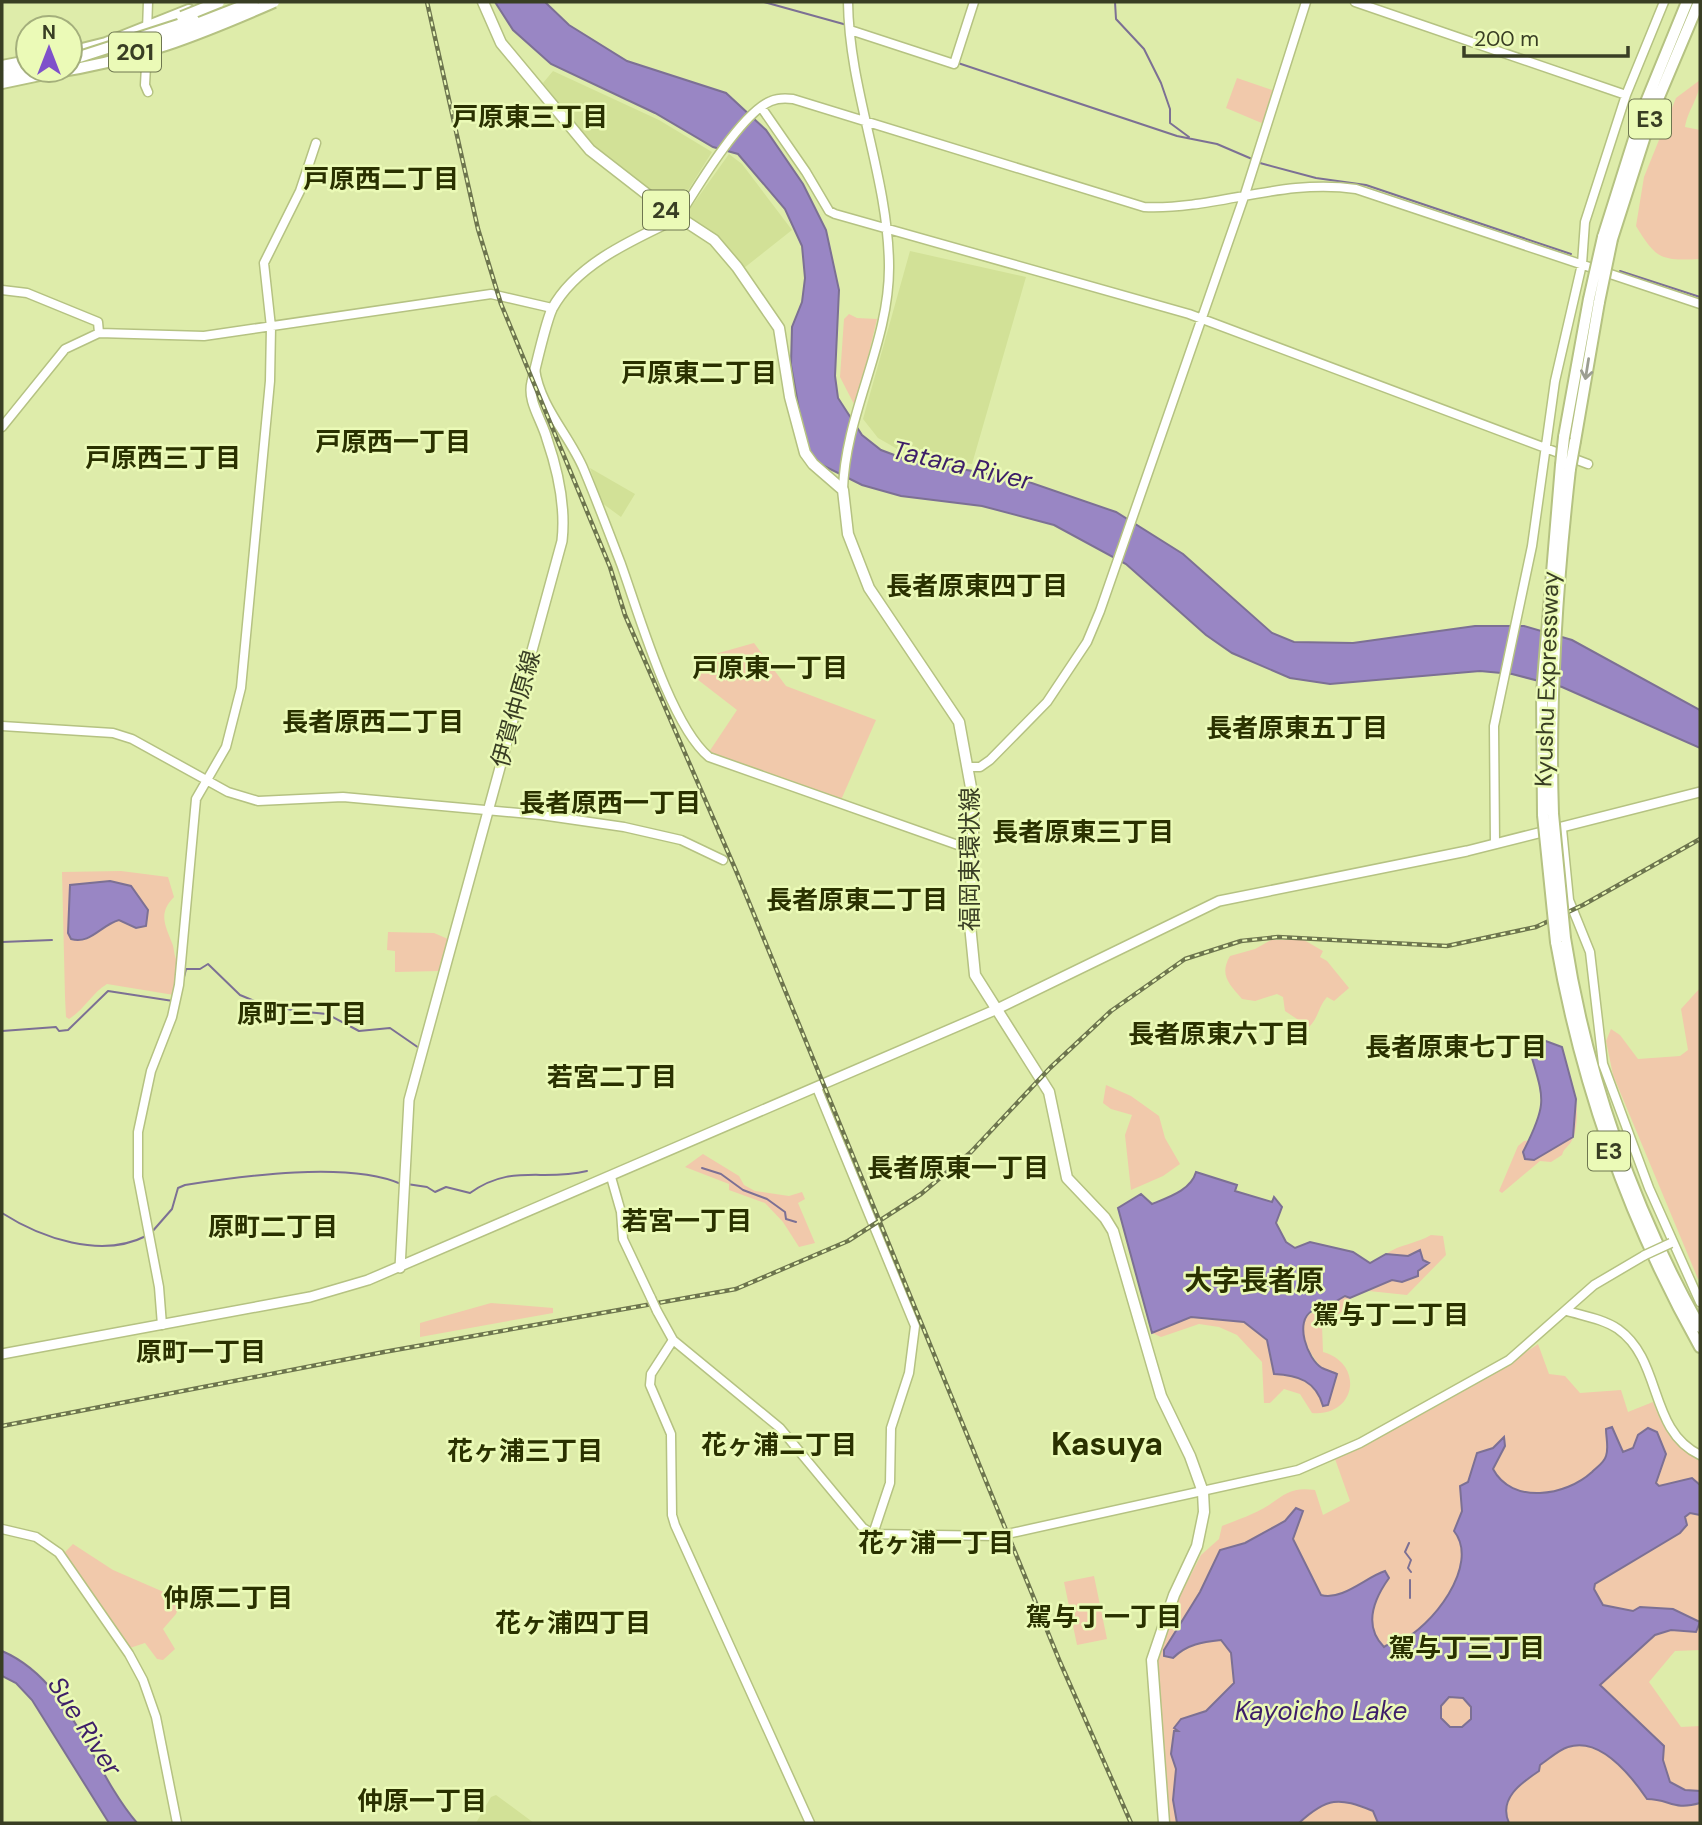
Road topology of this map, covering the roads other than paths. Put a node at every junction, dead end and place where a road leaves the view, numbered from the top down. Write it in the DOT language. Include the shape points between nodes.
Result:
graph roads {
  1 [pos="148,2"];
  2 [pos="210,2"];
  3 [pos="219,2"];
  4 [pos="236,2"];
  5 [pos="253,2"];
  6 [pos="264,2"];
  7 [pos="274,2"];
  8 [pos="483,2"];
  9 [pos="848,2"];
  10 [pos="974,2"];
  11 [pos="1306,2"];
  12 [pos="1355,2"];
  13 [pos="1687,2"];
  14 [pos="1699,2"];
  15 [pos="1661,3"];
  16 [pos="147,26"];
  17 [pos="850,30"];
  18 [pos="147,48"];
  19 [pos="84,55"];
  20 [pos="84,55"];
  21 [pos="84,56"];
  22 [pos="84,57"];
  23 [pos="84,68"];
  24 [pos="2,86"];
  25 [pos="148,92"];
  26 [pos="1626,95"];
  27 [pos="759,109"];
  28 [pos="868,122"];
  29 [pos="316,143"];
  30 [pos="1245,194"];
  31 [pos="678,218"];
  32 [pos="888,230"];
  33 [pos="1608,238"];
  34 [pos="1582,264"];
  35 [pos="2,290"];
  36 [pos="1700,304"];
  37 [pos="552,309"];
  38 [pos="1202,319"];
  39 [pos="271,327"];
  40 [pos="99,333"];
  41 [pos="535,369"];
  42 [pos="2,427"];
  43 [pos="1545,450"];
  44 [pos="1588,464"];
  45 [pos="843,490"];
  46 [pos="2,726"];
  47 [pos="969,767"];
  48 [pos="208,779"];
  49 [pos="1700,792"];
  50 [pos="487,811"];
  51 [pos="1562,829"];
  52 [pos="1495,844"];
  53 [pos="972,850"];
  54 [pos="723,860"];
  55 [pos="1560,940"];
  56 [pos="995,1010"];
  57 [pos="817,1088"];
  58 [pos="611,1177"];
  59 [pos="1673,1242"];
  60 [pos="400,1268"];
  61 [pos="1699,1295"];
  62 [pos="1567,1311"];
  63 [pos="162,1325"];
  64 [pos="1700,1327"];
  65 [pos="673,1340"];
  66 [pos="1700,1347"];
  67 [pos="2,1354"];
  68 [pos="1700,1455"];
  69 [pos="1203,1492"];
  70 [pos="2,1529"];
  71 [pos="873,1534"];
  72 [pos="177,1823"];
  73 [pos="810,1823"];
  74 [pos="1164,1823"];
  1 -- 16 [label="street"];
  2 -- 16 [label="highway, 201"];
  3 -- 20 [label="highway, bridge"];
  4 -- 21 [label="highway, bridge"];
  5 -- 22 [label="highway, bridge" via="170,37"];
  6 -- 18 [label="highway, 201"];
  7 -- 23 [label="highway, bridge" via="163,48"];
  8 -- 31 [label="main road, 24" via="502,43 590,150"];
  9 -- 17 [label="street"];
  10 -- 17 [label="street" via="954,64"];
  11 -- 30 [label="street"];
  12 -- 26 [label="street"];
  13 -- 33 [label="highway, Kyushu Expressway / E3" via="1636,129"];
  14 -- 33 [label="highway, Kyushu Expressway / E3" via="1653,111"];
  15 -- 26 [label="street"];
  16 -- 18 [label="street"];
  16 -- 19 [label="highway, 201"];
  17 -- 28 [label="street"];
  18 -- 24 [label="highway, 201"];
  18 -- 25 [label="street"];
  26 -- 34 [label="street" via="1585,222"];
  27 -- 28 [label="street" via="778,99 793,99"];
  27 -- 31 [label="street" via="716,158"];
  27 -- 32 [label="street" via="829,211"];
  28 -- 30 [label="street" via="1144,207"];
  28 -- 32 [label="street"];
  29 -- 39 [label="street" via="300,191 264,263"];
  30 -- 34 [label="street" via="1307,185 1356,189"];
  30 -- 38 [label="street"];
  31 -- 37 [label="main road, 伊賀仲原線" via="583,272"];
  31 -- 45 [label="main road, 24" via="726,251 772,316 782,337 790,397 805,453"];
  32 -- 38 [label="street"];
  32 -- 45 [label="street" via="887,304"];
  33 -- 55 [label="highway, Kyushu Expressway / E3, bridge" via="1569,439 1547,695 1548,815"];
  34 -- 36 [label="street"];
  34 -- 43 [label="street" via="1561,350"];
  35 -- 40 [label="street" via="27,293 98,322"];
  37 -- 39 [label="street" via="491,294"];
  37 -- 41 [label="main road, 伊賀仲原線"];
  38 -- 43 [label="street"];
  38 -- 47 [label="street" via="1087,642 1059,687 990,760 981,767"];
  39 -- 40 [label="street" via="204,336"];
  39 -- 48 [label="street" via="268,412 241,688 226,747"];
  40 -- 42 [label="street" via="65,349"];
  41 -- 50 [label="main road, 伊賀仲原線" via="530,392 559,481 563,534"];
  41 -- 53 [label="street" via="556,422 583,468 652,654 702,751"];
  43 -- 44 [label="street"];
  43 -- 52 [label="street" via="1532,546 1492,753"];
  45 -- 47 [label="main road, 福岡東環状線" via="852,551 869,588 959,722"];
  46 -- 48 [label="street" via="113,733"];
  47 -- 53 [label="main road, 福岡東環状線" via="974,804"];
  48 -- 50 [label="street" via="228,792 258,801 343,797"];
  48 -- 63 [label="street" via="196,799 177,998 150,1071 138,1132 138,1177"];
  49 -- 51 [label="main road"];
  50 -- 54 [label="street" via="624,827 681,840"];
  50 -- 60 [label="main road, 伊賀仲原線" via="410,1100"];
  51 -- 52 [label="main road"];
  51 -- 59 [label="street" via="1569,900 1590,952 1603,1064"];
  52 -- 56 [label="main road" via="1219,901"];
  53 -- 56 [label="main road, 福岡東環状線" via="971,957 975,975"];
  55 -- 64 [label="highway, Kyushu Expressway / E3" via="1622,1156 1656,1240"];
  55 -- 66 [label="highway, Kyushu Expressway / E3" via="1583,1068 1612,1159 1657,1266"];
  56 -- 57 [label="main road"];
  56 -- 69 [label="main road, 福岡東環状線" via="1049,1092 1068,1178 1113,1231 1161,1396"];
  57 -- 58 [label="main road"];
  57 -- 71 [label="street" via="915,1326 909,1373 891,1428 890,1483"];
  58 -- 60 [label="main road"];
  58 -- 65 [label="street, bridge" via="623,1239"];
  59 -- 61 [label="street"];
  59 -- 62 [label="street, bridge" via="1594,1286"];
  60 -- 63 [label="main road" via="328,1292"];
  62 -- 68 [label="street" via="1603,1321 1629,1338 1642,1357 1667,1426 1683,1445"];
  62 -- 69 [label="street" via="1509,1360 1360,1444 1298,1470"];
  63 -- 67 [label="main road"];
  65 -- 71 [label="street" via="780,1428 863,1528"];
  65 -- 73 [label="street" via="650,1374 650,1385 671,1434 672,1515"];
  69 -- 71 [label="street" via="998,1536"];
  69 -- 74 [label="main road, 福岡東環状線" via="1197,1546 1152,1660"];
  70 -- 72 [label="street" via="36,1537 59,1553 129,1654 156,1717"];
}
